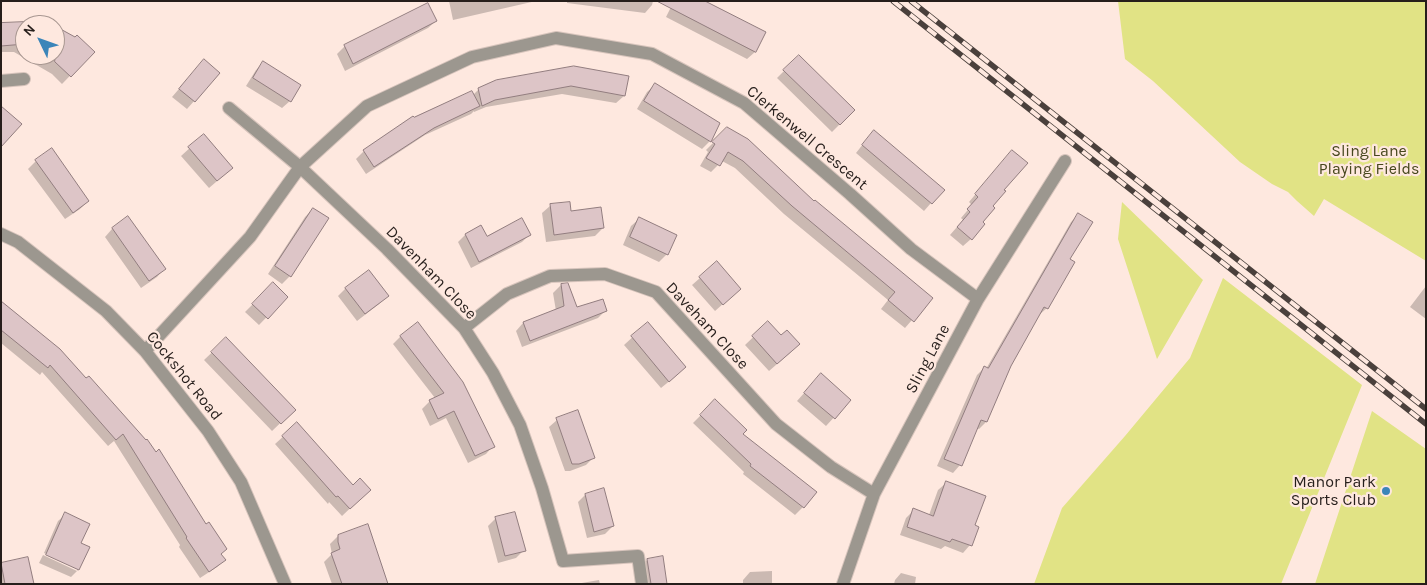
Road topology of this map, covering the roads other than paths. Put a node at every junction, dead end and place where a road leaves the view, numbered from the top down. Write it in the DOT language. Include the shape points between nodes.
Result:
graph roads {
  1 [pos="24,79"];
  2 [pos="1,81"];
  3 [pos="229,108"];
  4 [pos="1065,161"];
  5 [pos="300,167"];
  6 [pos="1,234"];
  7 [pos="978,299"];
  8 [pos="464,328"];
  9 [pos="145,350"];
  10 [pos="874,494"];
  11 [pos="285,584"];
  12 [pos="642,584"];
  13 [pos="843,584"];
  1 -- 2 [label="street"];
  3 -- 5 [label="street"];
  4 -- 7 [label="street, Sling Lane"];
  5 -- 7 [label="street, Clerkenwell Crescent" via="367,106 472,57 556,38 652,54 744,103 911,249"];
  5 -- 8 [label="street, Davenham Close"];
  5 -- 9 [label="street, Clerkenwell Crescent" via="250,237"];
  6 -- 9 [label="street, Cockshot Road" via="18,242 106,311"];
  7 -- 10 [label="street, Sling Lane"];
  8 -- 10 [label="street, Daveham Close" via="507,294 550,276 605,274 656,292 776,424"];
  8 -- 12 [label="street, Davenham Close" via="493,373 520,425 563,561 638,556"];
  9 -- 11 [label="street, Cockshot Road" via="208,431 241,482"];
  10 -- 13 [label="street, Sling Lane"];
}
